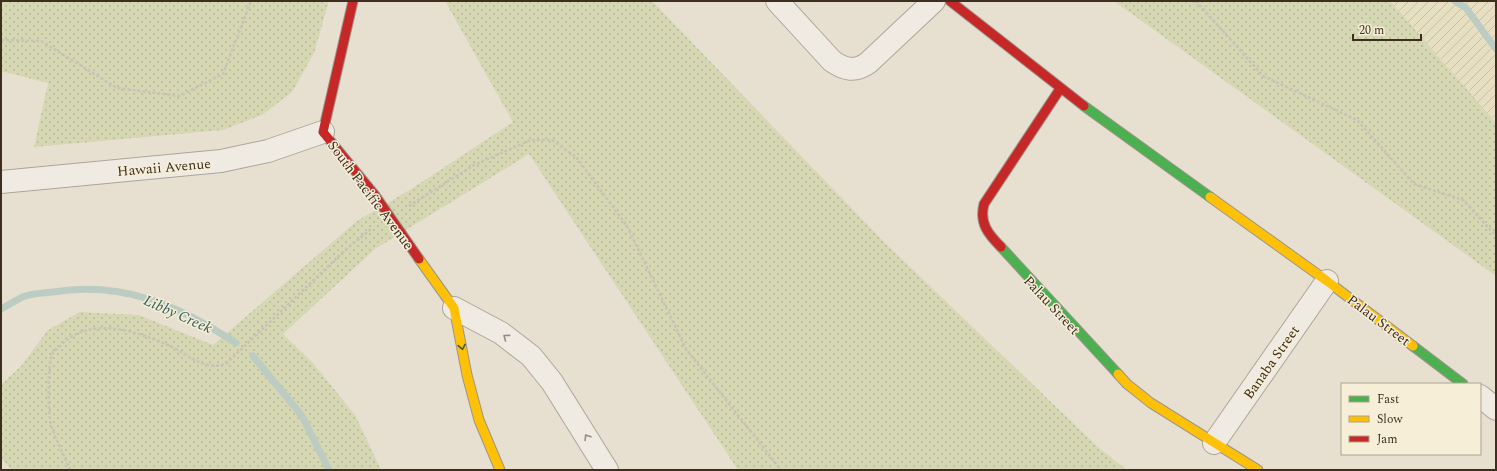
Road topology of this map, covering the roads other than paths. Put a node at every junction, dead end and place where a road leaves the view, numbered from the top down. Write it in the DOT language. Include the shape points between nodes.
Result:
graph roads {
  1 [pos="353,1"];
  2 [pos="777,1"];
  3 [pos="934,1"];
  4 [pos="950,1"];
  5 [pos="1060,89"];
  6 [pos="324,132"];
  7 [pos="1,182"];
  8 [pos="1327,281"];
  9 [pos="454,308"];
  10 [pos="1463,383"];
  11 [pos="1481,397"];
  12 [pos="1496,409"];
  13 [pos="1214,443"];
  14 [pos="500,470"];
  15 [pos="607,470"];
  16 [pos="1258,470"];
  1 -- 6 [label="street, South Pacific Avenue"];
  2 -- 3 [label="street" via="832,61 841,68 852,70 868,63"];
  4 -- 5 [label="street, Palau Street"];
  5 -- 8 [label="street, Palau Street"];
  5 -- 13 [label="street, Palau Street" via="986,200 982,223 986,232 1127,384 1151,403"];
  6 -- 7 [label="street, Hawaii Avenue" via="268,151 221,161"];
  6 -- 9 [label="street, South Pacific Avenue" via="374,194"];
  8 -- 10 [label="street, Palau Street"];
  8 -- 13 [label="street, Banaba Street"];
  9 -- 14 [label="street, South Pacific Avenue, one-way" via="467,376 479,420"];
  15 -- 9 [label="street, South Pacific Avenue, one-way" via="552,382 531,356 501,334"];
  11 -- 12 [label="street"];
  13 -- 16 [label="street, Palau Street"];
}
